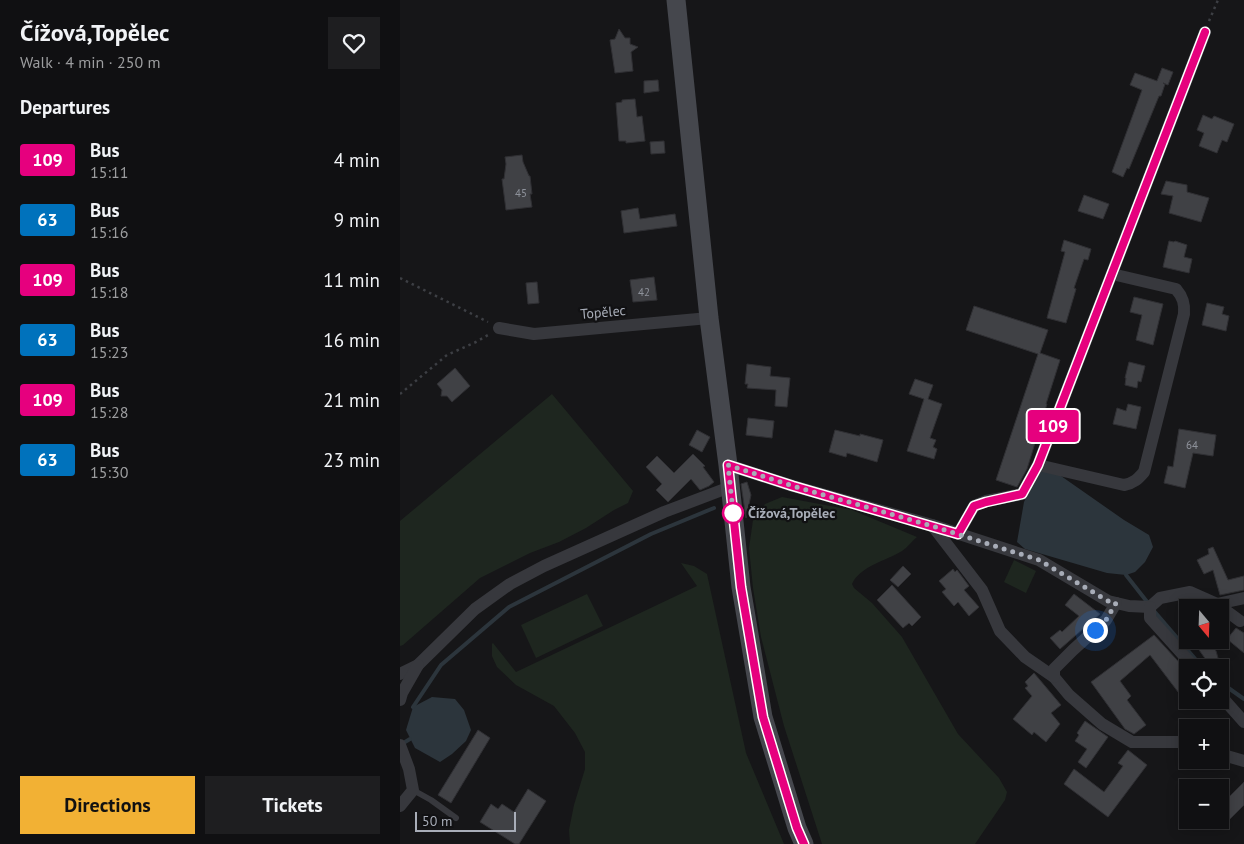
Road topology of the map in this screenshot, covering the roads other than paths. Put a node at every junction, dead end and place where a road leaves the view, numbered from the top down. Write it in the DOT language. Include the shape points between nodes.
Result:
graph roads {
  1 [pos="676,0"];
  2 [pos="1205,32"];
  3 [pos="1112,274"];
  4 [pos="709,318"];
  5 [pos="499,328"];
  6 [pos="728,465"];
  7 [pos="1038,465"];
  8 [pos="730,487"];
  9 [pos="932,526"];
  10 [pos="958,534"];
  11 [pos="1244,598"];
  12 [pos="1206,599"];
  13 [pos="1229,601"];
  14 [pos="1116,603"];
  15 [pos="1150,606"];
  16 [pos="1229,613"];
  17 [pos="1240,621"];
  18 [pos="1188,659"];
  19 [pos="418,665"];
  20 [pos="400,674"];
  21 [pos="1054,677"];
  22 [pos="400,700"];
  23 [pos="1229,705"];
  24 [pos="1244,722"];
  25 [pos="1179,742"];
  26 [pos="400,745"];
  27 [pos="1229,757"];
  28 [pos="1244,761"];
  29 [pos="413,790"];
  30 [pos="400,806"];
  31 [pos="456,818"];
  32 [pos="804,844"];
  1 -- 4 [label="street"];
  2 -- 3 [label="street"];
  3 -- 7 [label="street"];
  3 -- 7 [label="street" via="1176,288 1185,306 1144,472 1138,480 1124,485"];
  4 -- 5 [label="street, Topělec" via="534,334"];
  4 -- 6 [label="street"];
  6 -- 8 [label="street"];
  6 -- 9 [label="street"];
  7 -- 10 [label="street" via="1022,494 974,506"];
  8 -- 19 [label="street" via="659,514 510,584 475,608"];
  8 -- 32 [label="street" via="741,587 763,717"];
  9 -- 10 [label="street"];
  9 -- 21 [label="street" via="982,590 1000,631 1025,657"];
  10 -- 14 [label="street" via="1039,560"];
  11 -- 13 [label="street"];
  12 -- 15 [label="street" via="1190,592 1160,598"];
  14 -- 15 [label="street"];
  14 -- 21 [label="street" via="1106,620 1054,669"];
  15 -- 18 [label="street" via="1150,618"];
  16 -- 17 [label="street"];
  19 -- 20 [label="street"];
  19 -- 22 [label="street"];
  21 -- 25 [label="street" via="1102,724 1132,742"];
  23 -- 24 [label="street"];
  26 -- 29 [label="street"];
  27 -- 28 [label="street"];
  29 -- 30 [label="street"];
  29 -- 31 [label="lane"];
}
